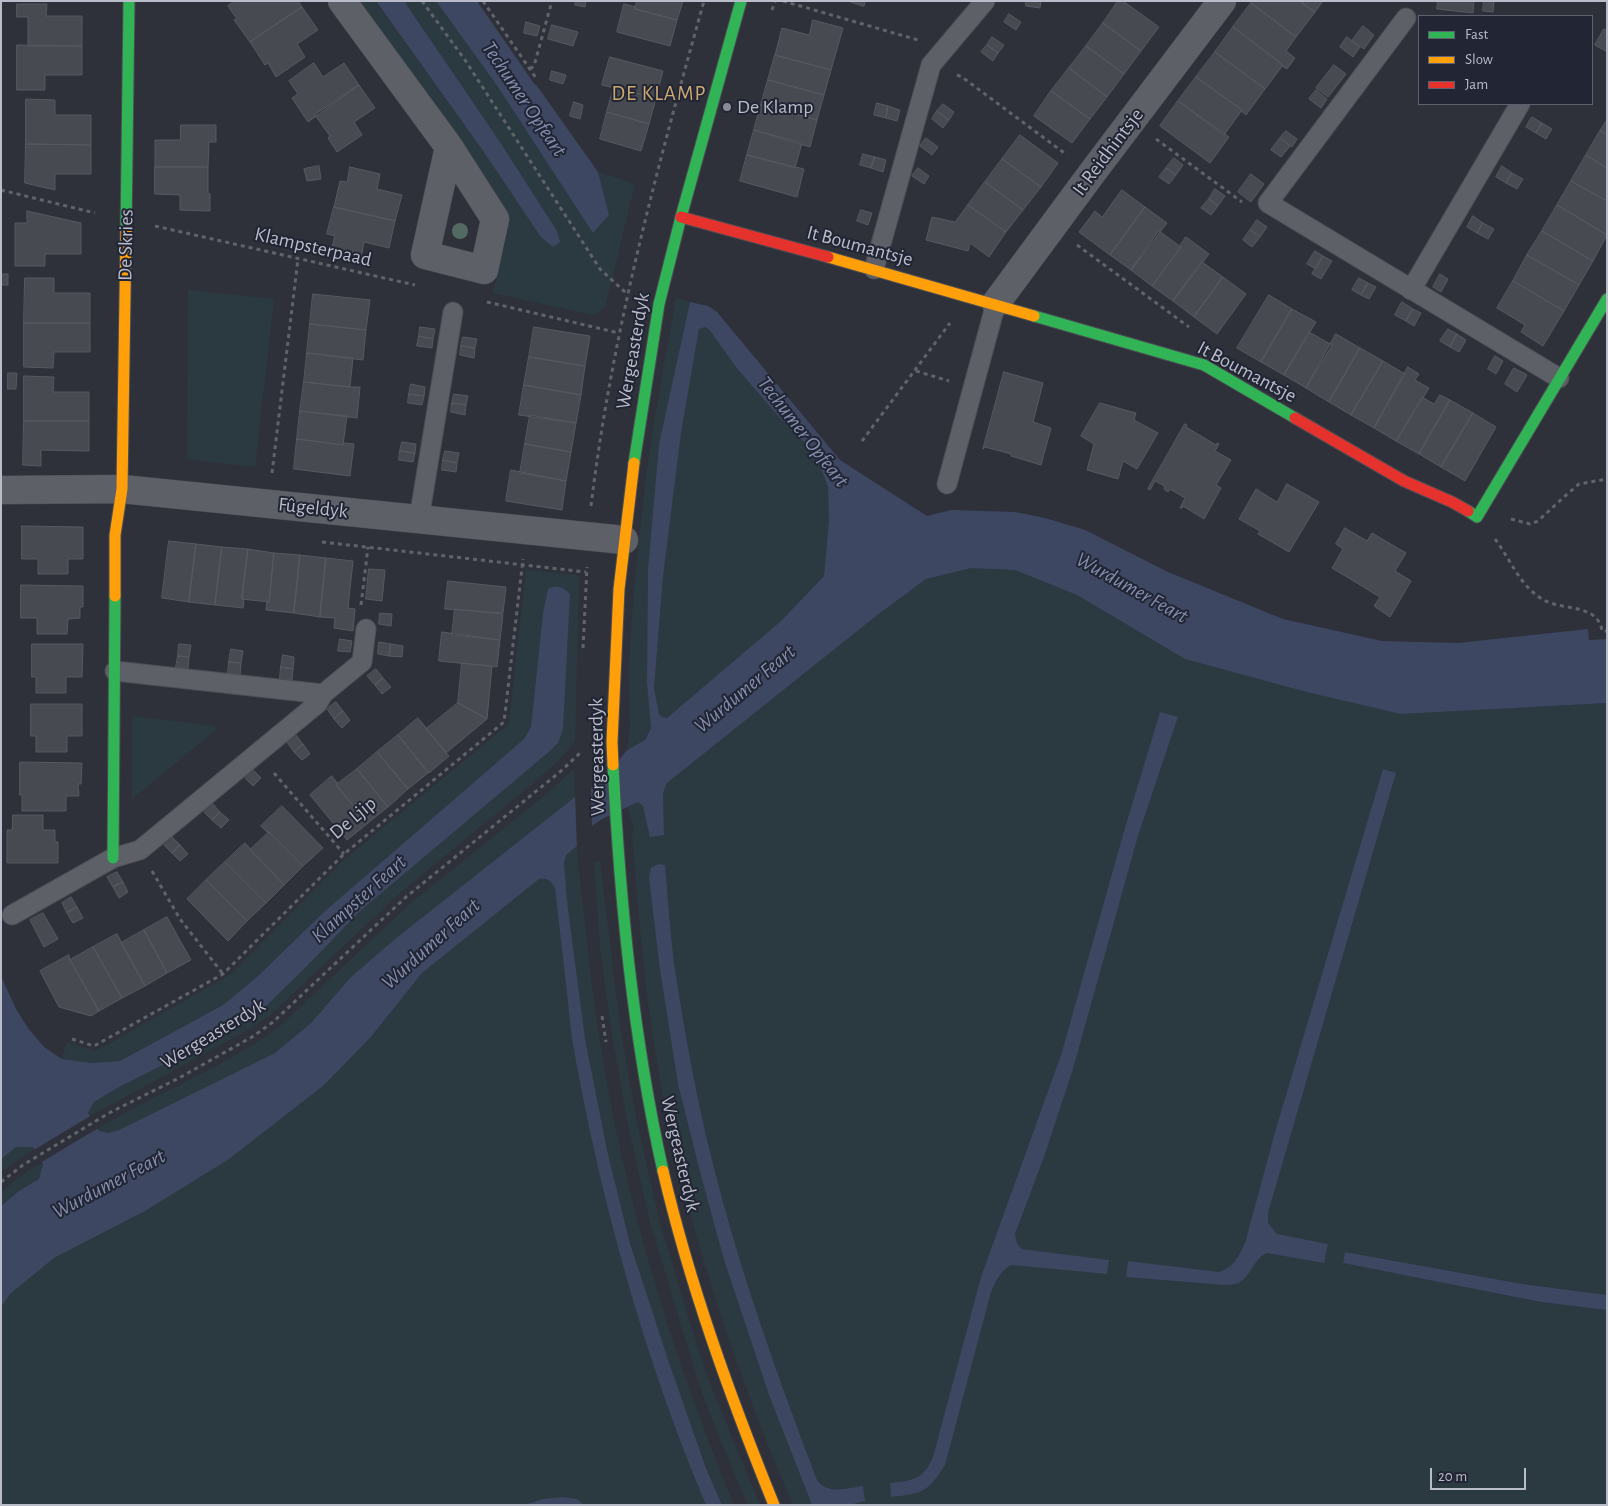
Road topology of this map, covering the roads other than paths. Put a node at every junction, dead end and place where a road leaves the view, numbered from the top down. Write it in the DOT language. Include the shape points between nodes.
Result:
graph roads {
  1 [pos="129,1"];
  2 [pos="342,1"];
  3 [pos="741,1"];
  4 [pos="985,1"];
  5 [pos="1222,1"];
  6 [pos="1406,18"];
  7 [pos="1519,105"];
  8 [pos="449,147"];
  9 [pos="681,217"];
  10 [pos="874,269"];
  11 [pos="1410,290"];
  12 [pos="1607,299"];
  13 [pos="996,303"];
  14 [pos="453,312"];
  15 [pos="1559,378"];
  16 [pos="947,484"];
  17 [pos="122,488"];
  18 [pos="1,490"];
  19 [pos="420,519"];
  20 [pos="624,540"];
  21 [pos="366,629"];
  22 [pos="115,671"];
  23 [pos="323,694"];
  24 [pos="113,858"];
  25 [pos="12,915"];
  26 [pos="774,1505"];
  1 -- 17 [label="street, De Skries"];
  2 -- 8 [label="street"];
  3 -- 9 [label="street, Wergeasterdyk"];
  4 -- 10 [label="lane" via="930,65"];
  5 -- 13 [label="street, It Reidhintsje"];
  6 -- 11 [label="lane" via="1268,203"];
  7 -- 11 [label="lane"];
  9 -- 10 [label="street, It Boumantsje"];
  9 -- 20 [label="street, Wergeasterdyk" via="659,304 637,435"];
  10 -- 13 [label="street, It Boumantsje"];
  11 -- 15 [label="lane"];
  12 -- 15 [label="street"];
  13 -- 15 [label="street, It Boumantsje" via="1204,365 1404,481 1452,502 1476,517"];
  13 -- 16 [label="lane"];
  14 -- 19 [label="lane"];
  17 -- 18 [label="street, Fûgeldyk"];
  17 -- 19 [label="street, Fûgeldyk"];
  17 -- 22 [label="street" via="116,535"];
  19 -- 20 [label="street, Fûgeldyk"];
  20 -- 26 [label="street, Wergeasterdyk" via="618,590 612,742 617,844 637,1030 651,1117 689,1271 738,1419"];
  21 -- 23 [label="lane" via="362,662"];
  22 -- 23 [label="lane"];
  22 -- 24 [label="street"];
  23 -- 24 [label="lane" via="317,704 140,850"];
  24 -- 25 [label="lane"];
}
